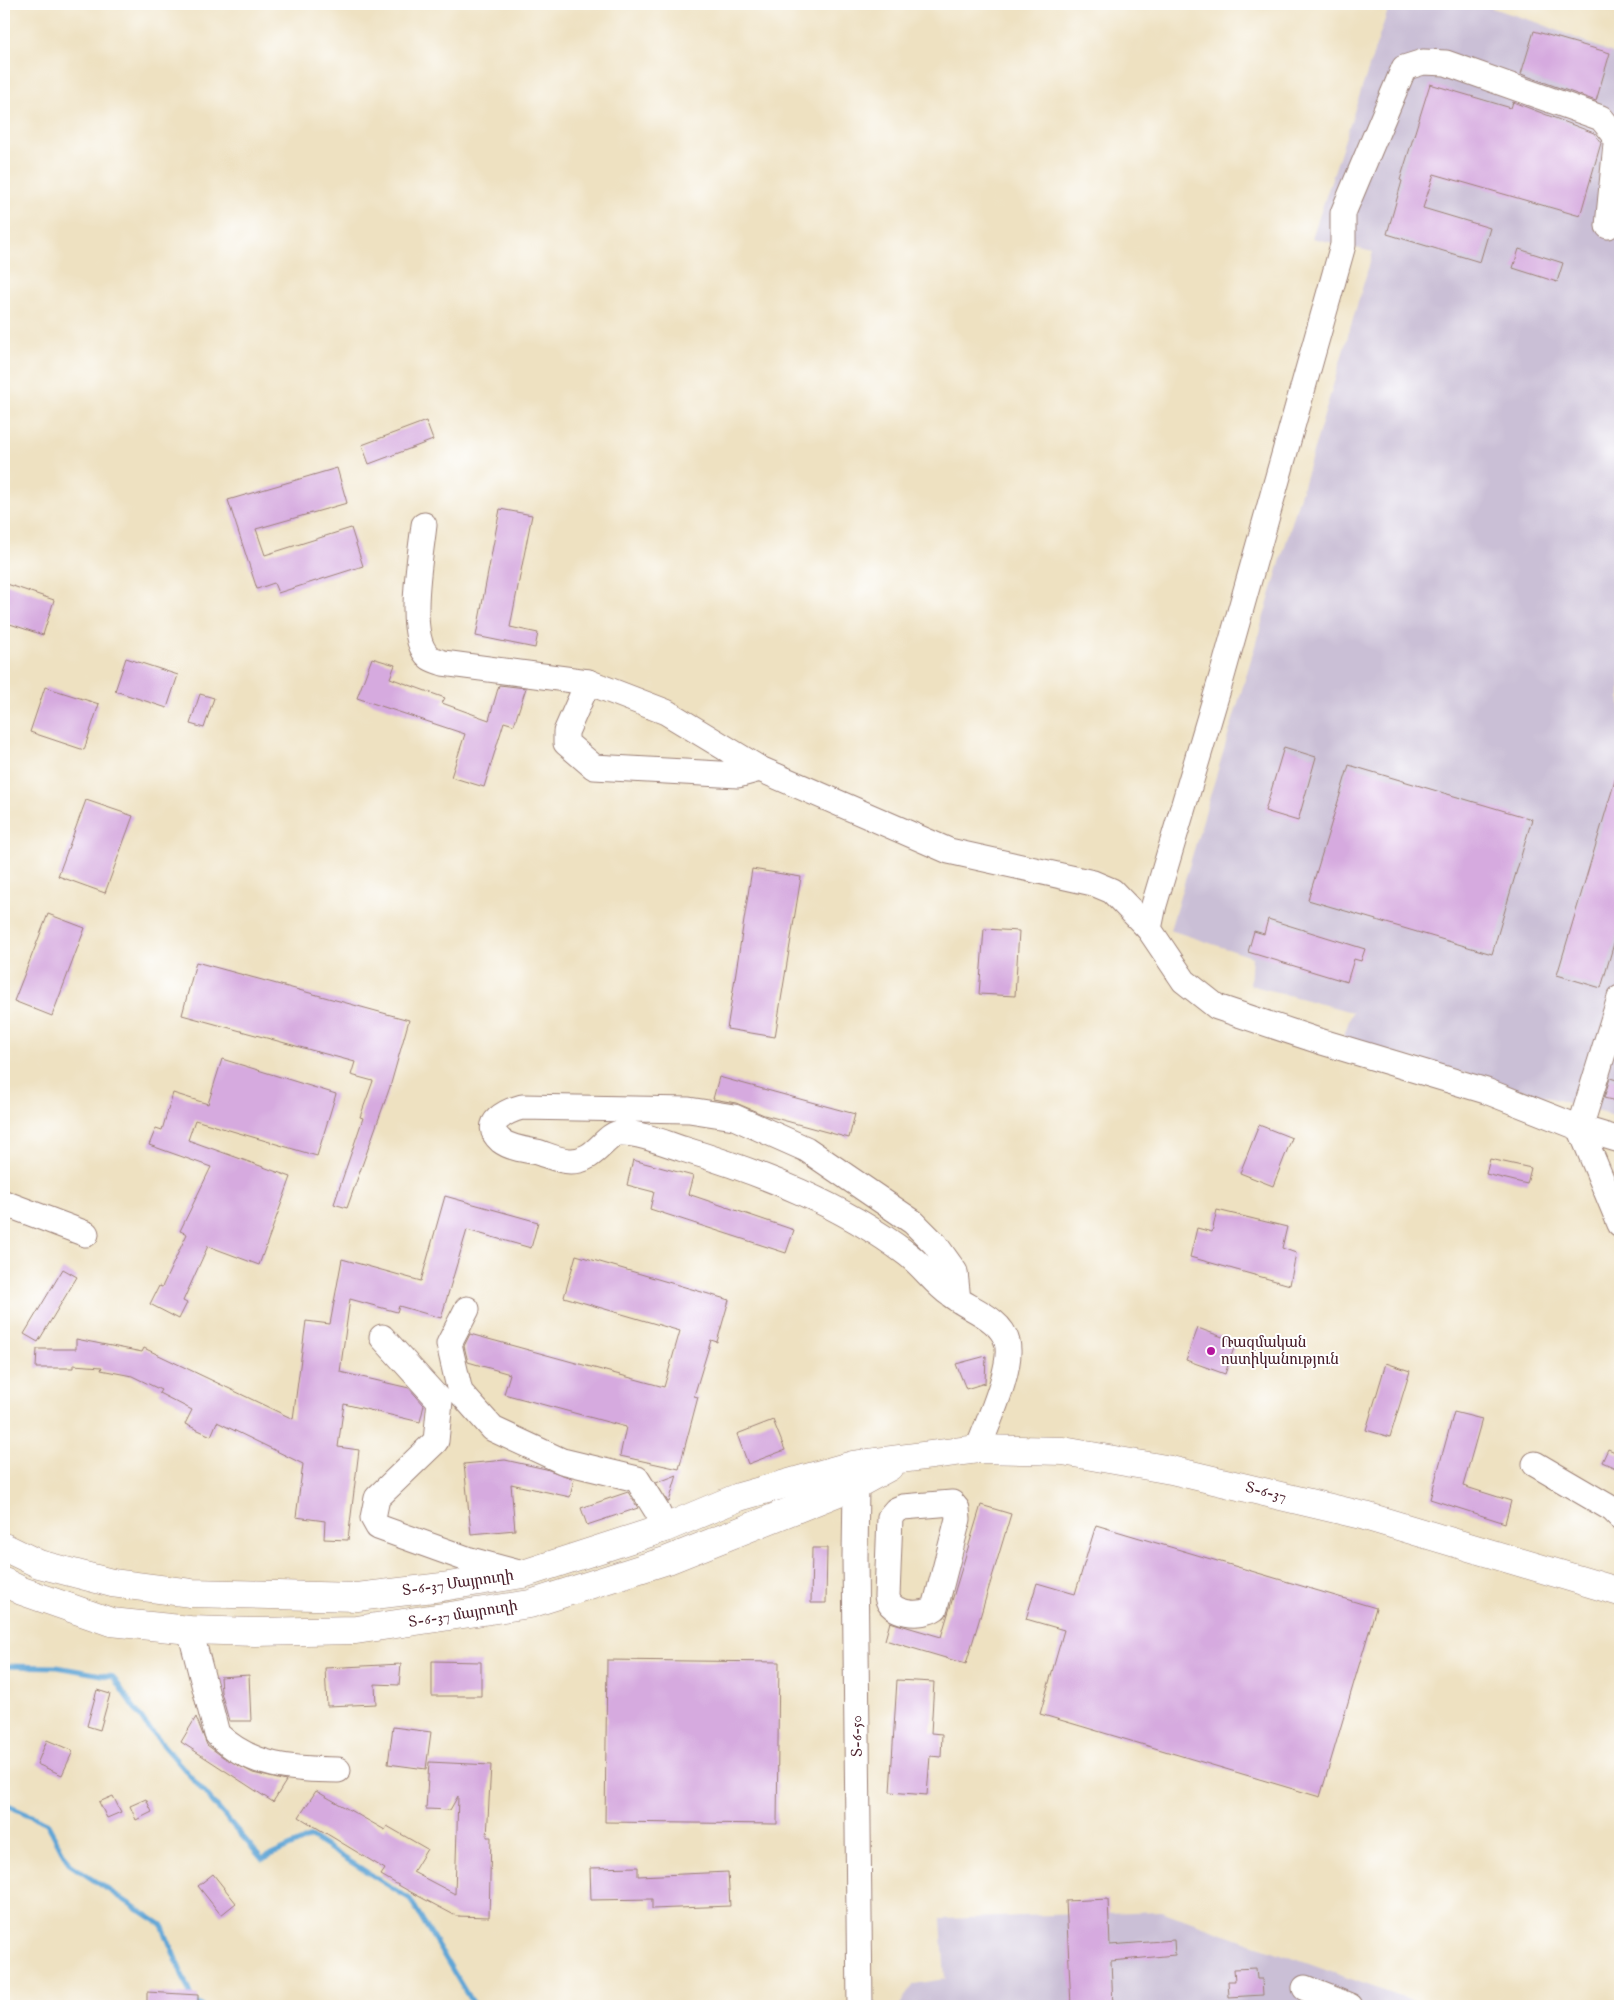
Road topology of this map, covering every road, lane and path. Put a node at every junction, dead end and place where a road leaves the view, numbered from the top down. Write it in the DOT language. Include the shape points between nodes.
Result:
graph roads {
  1 [pos="1608,226"];
  2 [pos="424,526"];
  3 [pos="588,682"];
  4 [pos="760,769"];
  5 [pos="1149,929"];
  6 [pos="1618,1010"];
  7 [pos="1580,1128"];
  8 [pos="1620,1140"];
  9 [pos="4,1204"];
  10 [pos="1620,1224"];
  11 [pos="86,1234"];
  12 [pos="958,1300"];
  13 [pos="467,1309"];
  14 [pos="382,1337"];
  15 [pos="978,1449"];
  16 [pos="902,1460"];
  17 [pos="1535,1464"];
  18 [pos="854,1475"];
  19 [pos="1620,1517"];
  20 [pos="665,1528"];
  21 [pos="4,1547"];
  22 [pos="855,1557"];
  23 [pos="887,1557"];
  24 [pos="523,1574"];
  25 [pos="4,1582"];
  26 [pos="1620,1592"];
  27 [pos="530,1604"];
  28 [pos="190,1630"];
  29 [pos="338,1770"];
  30 [pos="1305,1988"];
  31 [pos="860,2006"];
  32 [pos="1350,2006"];
  1 -- 5 [label="street" via="1616,144 1615,134 1601,118 1446,62 1423,62 1404,68 1343,213 1343,245"];
  2 -- 3 [label="street" via="415,611 418,636 428,657 443,663"];
  3 -- 4 [label="street" via="666,712"];
  3 -- 4 [label="street" via="566,732 566,743 594,767 738,775"];
  4 -- 5 [label="street" via="949,851 1094,883 1112,892"];
  5 -- 7 [label="street" via="1184,981 1217,1007 1486,1091"];
  6 -- 7 [label="street"];
  7 -- 8 [label="street"];
  7 -- 10 [label="street"];
  9 -- 11 [label="street"];
  12 -- 12 [label="street" via="908,1255 844,1212 729,1163 653,1139 621,1133 614,1134 594,1153 570,1161 501,1141 494,1126 501,1114 522,1107 689,1110 734,1117 806,1149 913,1222 935,1244 955,1272"];
  12 -- 15 [label="street" via="1000,1326 1009,1355"];
  13 -- 20 [label="street" via="449,1344 460,1392 493,1429 562,1461 638,1479"];
  14 -- 24 [label="street" via="440,1401 436,1441 377,1498 373,1518 378,1527 467,1559"];
  15 -- 16 [label="main road, Տ-6-37 / Տ-6-37"];
  15 -- 26 [label="main road, Տ-6-37 / Տ-6-37" via="1063,1451 1171,1470 1365,1516"];
  16 -- 18 [label="main road, Տ-6-37 մայրուղի / Տ-6-37"];
  17 -- 19 [label="street" via="1612,1509"];
  18 -- 20 [label="main road, Տ-6-37 Մայրուղի / Տ-6-37" via="738,1498"];
  18 -- 22 [label="street, Տ-6-50 / Տ-6-50"];
  18 -- 27 [label="main road, Տ-6-37 մայրուղի / Տ-6-37" via="668,1560"];
  20 -- 24 [label="main road, Տ-6-37 Մայրուղի / Տ-6-37"];
  21 -- 24 [label="main road, Տ-6-37 Մայրուղի / Տ-6-37" via="39,1564 112,1583 200,1593 357,1597"];
  22 -- 23 [label="street"];
  22 -- 31 [label="street, Տ-6-50 / Տ-6-50"];
  23 -- 23 [label="street" via="890,1517 896,1510 952,1502 958,1519 935,1608 918,1614 892,1608 886,1596"];
  24 -- 27 [label="main road"];
  25 -- 28 [label="main road, Տ-6-37 մայրուղի / Տ-6-37" via="111,1622"];
  27 -- 28 [label="main road, Տ-6-37 մայրուղի / Տ-6-37" via="356,1630"];
  28 -- 29 [label="street" via="217,1734 225,1742 251,1758 292,1769"];
  30 -- 32 [label="street"];
}
